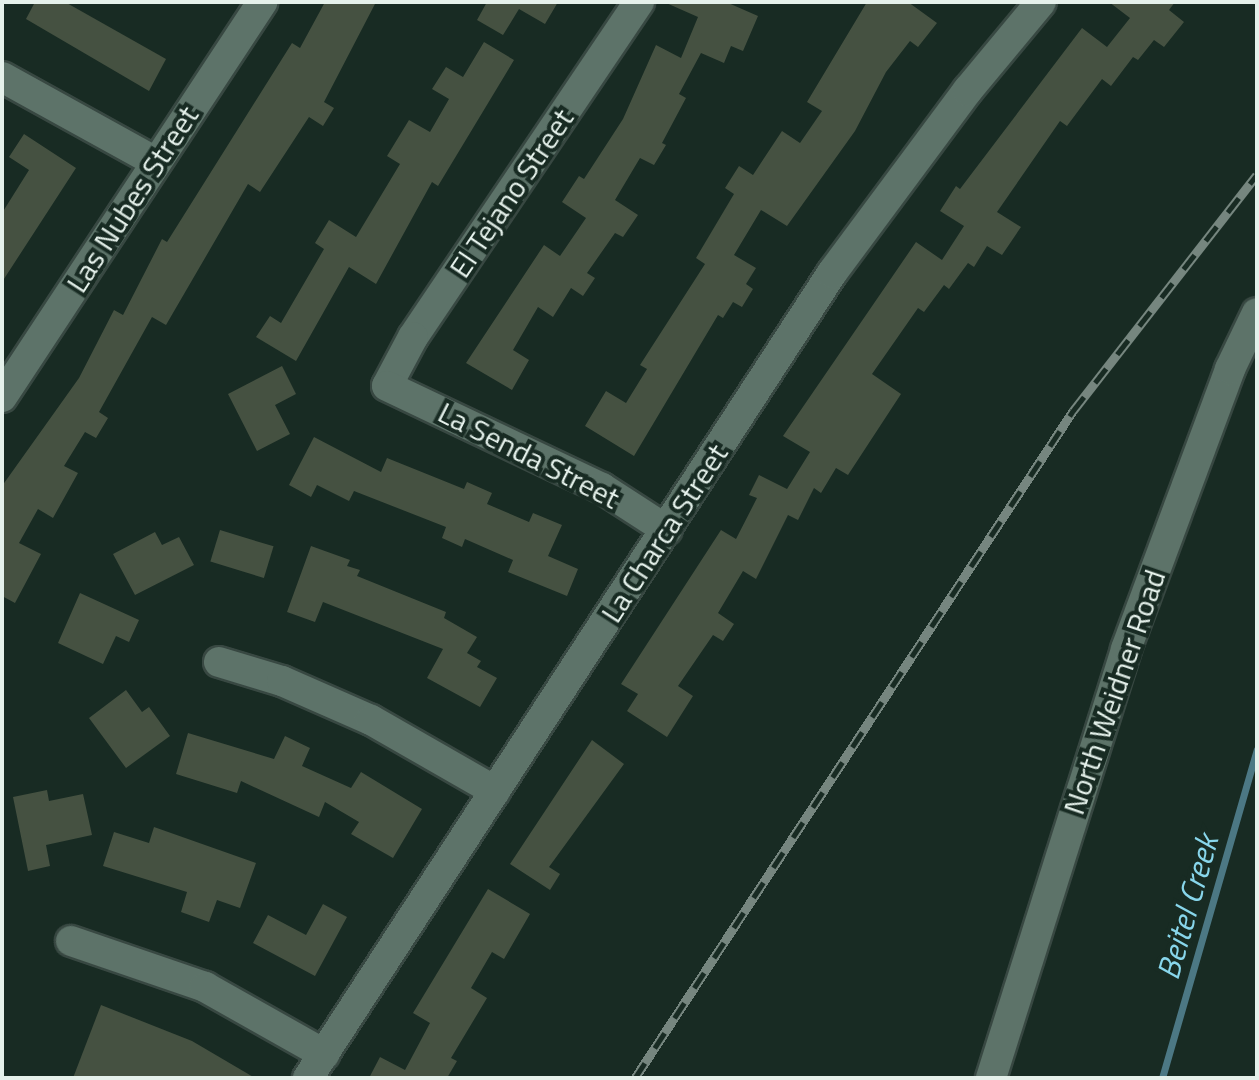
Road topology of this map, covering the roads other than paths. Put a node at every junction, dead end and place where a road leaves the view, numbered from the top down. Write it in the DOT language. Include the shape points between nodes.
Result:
graph roads {
  1 [pos="262,2"];
  2 [pos="639,2"];
  3 [pos="1041,2"];
  4 [pos="2,77"];
  5 [pos="156,162"];
  6 [pos="1257,313"];
  7 [pos="387,386"];
  8 [pos="2,397"];
  9 [pos="667,530"];
  10 [pos="219,662"];
  11 [pos="495,791"];
  12 [pos="71,941"];
  13 [pos="316,1066"];
  14 [pos="991,1078"];
  1 -- 5 [label="street, Las Nubes Street"];
  2 -- 7 [label="street, El Tejano Street" via="413,337"];
  3 -- 9 [label="street, La Charca Street" via="968,90 832,273"];
  4 -- 5 [label="street"];
  5 -- 8 [label="street, Las Nubes Street"];
  6 -- 14 [label="street, North Weidner Road" via="1230,369 1126,649"];
  7 -- 9 [label="street, La Senda Street" via="602,488"];
  9 -- 11 [label="street, La Charca Street"];
  10 -- 11 [label="street" via="282,681 371,720"];
  11 -- 13 [label="street, La Charca Street"];
  12 -- 13 [label="street" via="205,987"];
}
